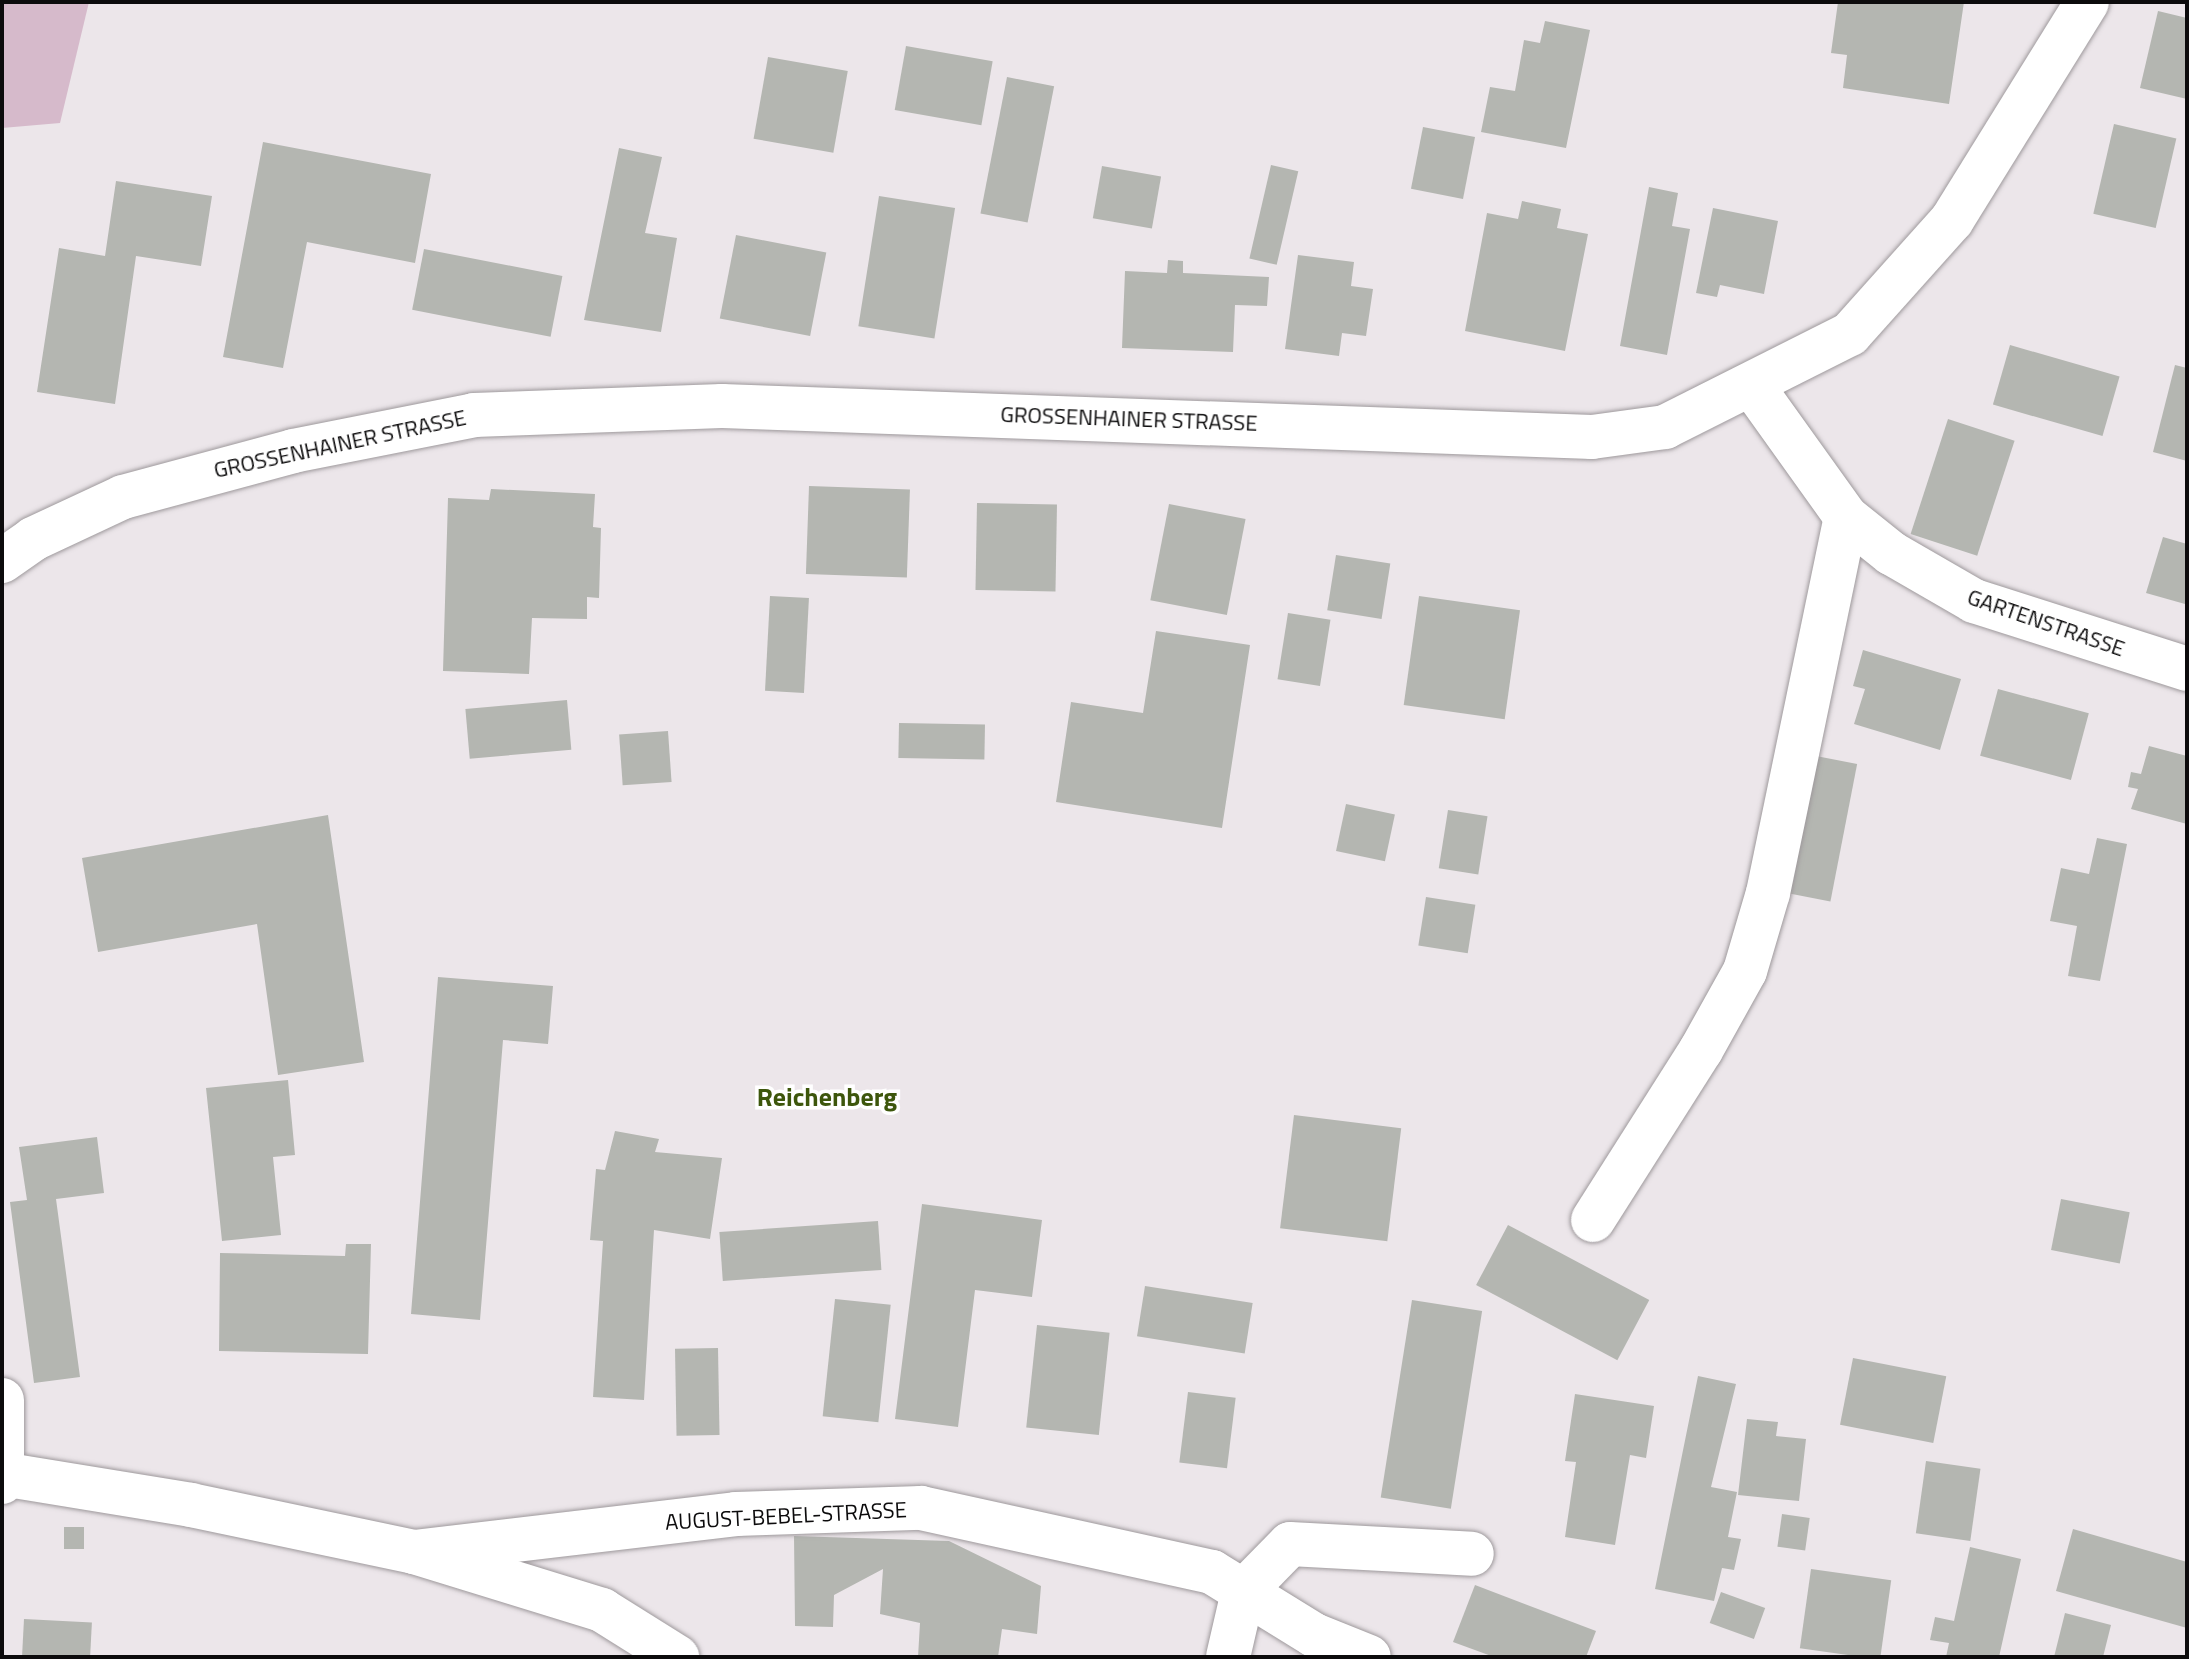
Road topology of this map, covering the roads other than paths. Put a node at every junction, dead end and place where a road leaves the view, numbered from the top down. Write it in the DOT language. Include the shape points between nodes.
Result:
graph roads {
  1 [pos="2087,2"];
  2 [pos="1753,387"];
  3 [pos="1846,517"];
  4 [pos="2,561"];
  5 [pos="2187,669"];
  6 [pos="1593,1220"];
  7 [pos="2,1400"];
  8 [pos="3,1476"];
  9 [pos="414,1552"];
  10 [pos="1472,1554"];
  11 [pos="1243,1592"];
  12 [pos="677,1657"];
  13 [pos="1228,1657"];
  14 [pos="1369,1657"];
  1 -- 2 [label="street, GROSSENHAINER STRASSE" via="1952,220 1850,334"];
  2 -- 3 [label="street, GARTENSTRASSE"];
  2 -- 4 [label="street, GROSSENHAINER STRASSE" via="1665,427 1592,437 722,406 474,415 293,451 123,497 33,539"];
  3 -- 5 [label="street, GARTENSTRASSE" via="1891,553 1974,601"];
  3 -- 6 [label="street" via="1768,893 1745,971"];
  7 -- 8 [label="street"];
  8 -- 9 [label="street, AUGUST-BEBEL-STRASSE" via="191,1505"];
  9 -- 11 [label="street, AUGUST-BEBEL-STRASSE" via="736,1514 921,1508 1212,1572"];
  9 -- 12 [label="street, AUGUST-BEBEL-STRASSE" via="602,1610"];
  10 -- 11 [label="street" via="1290,1544"];
  11 -- 13 [label="street"];
  11 -- 14 [label="street, AUGUST-BEBEL-STRASSE" via="1314,1635"];
}
